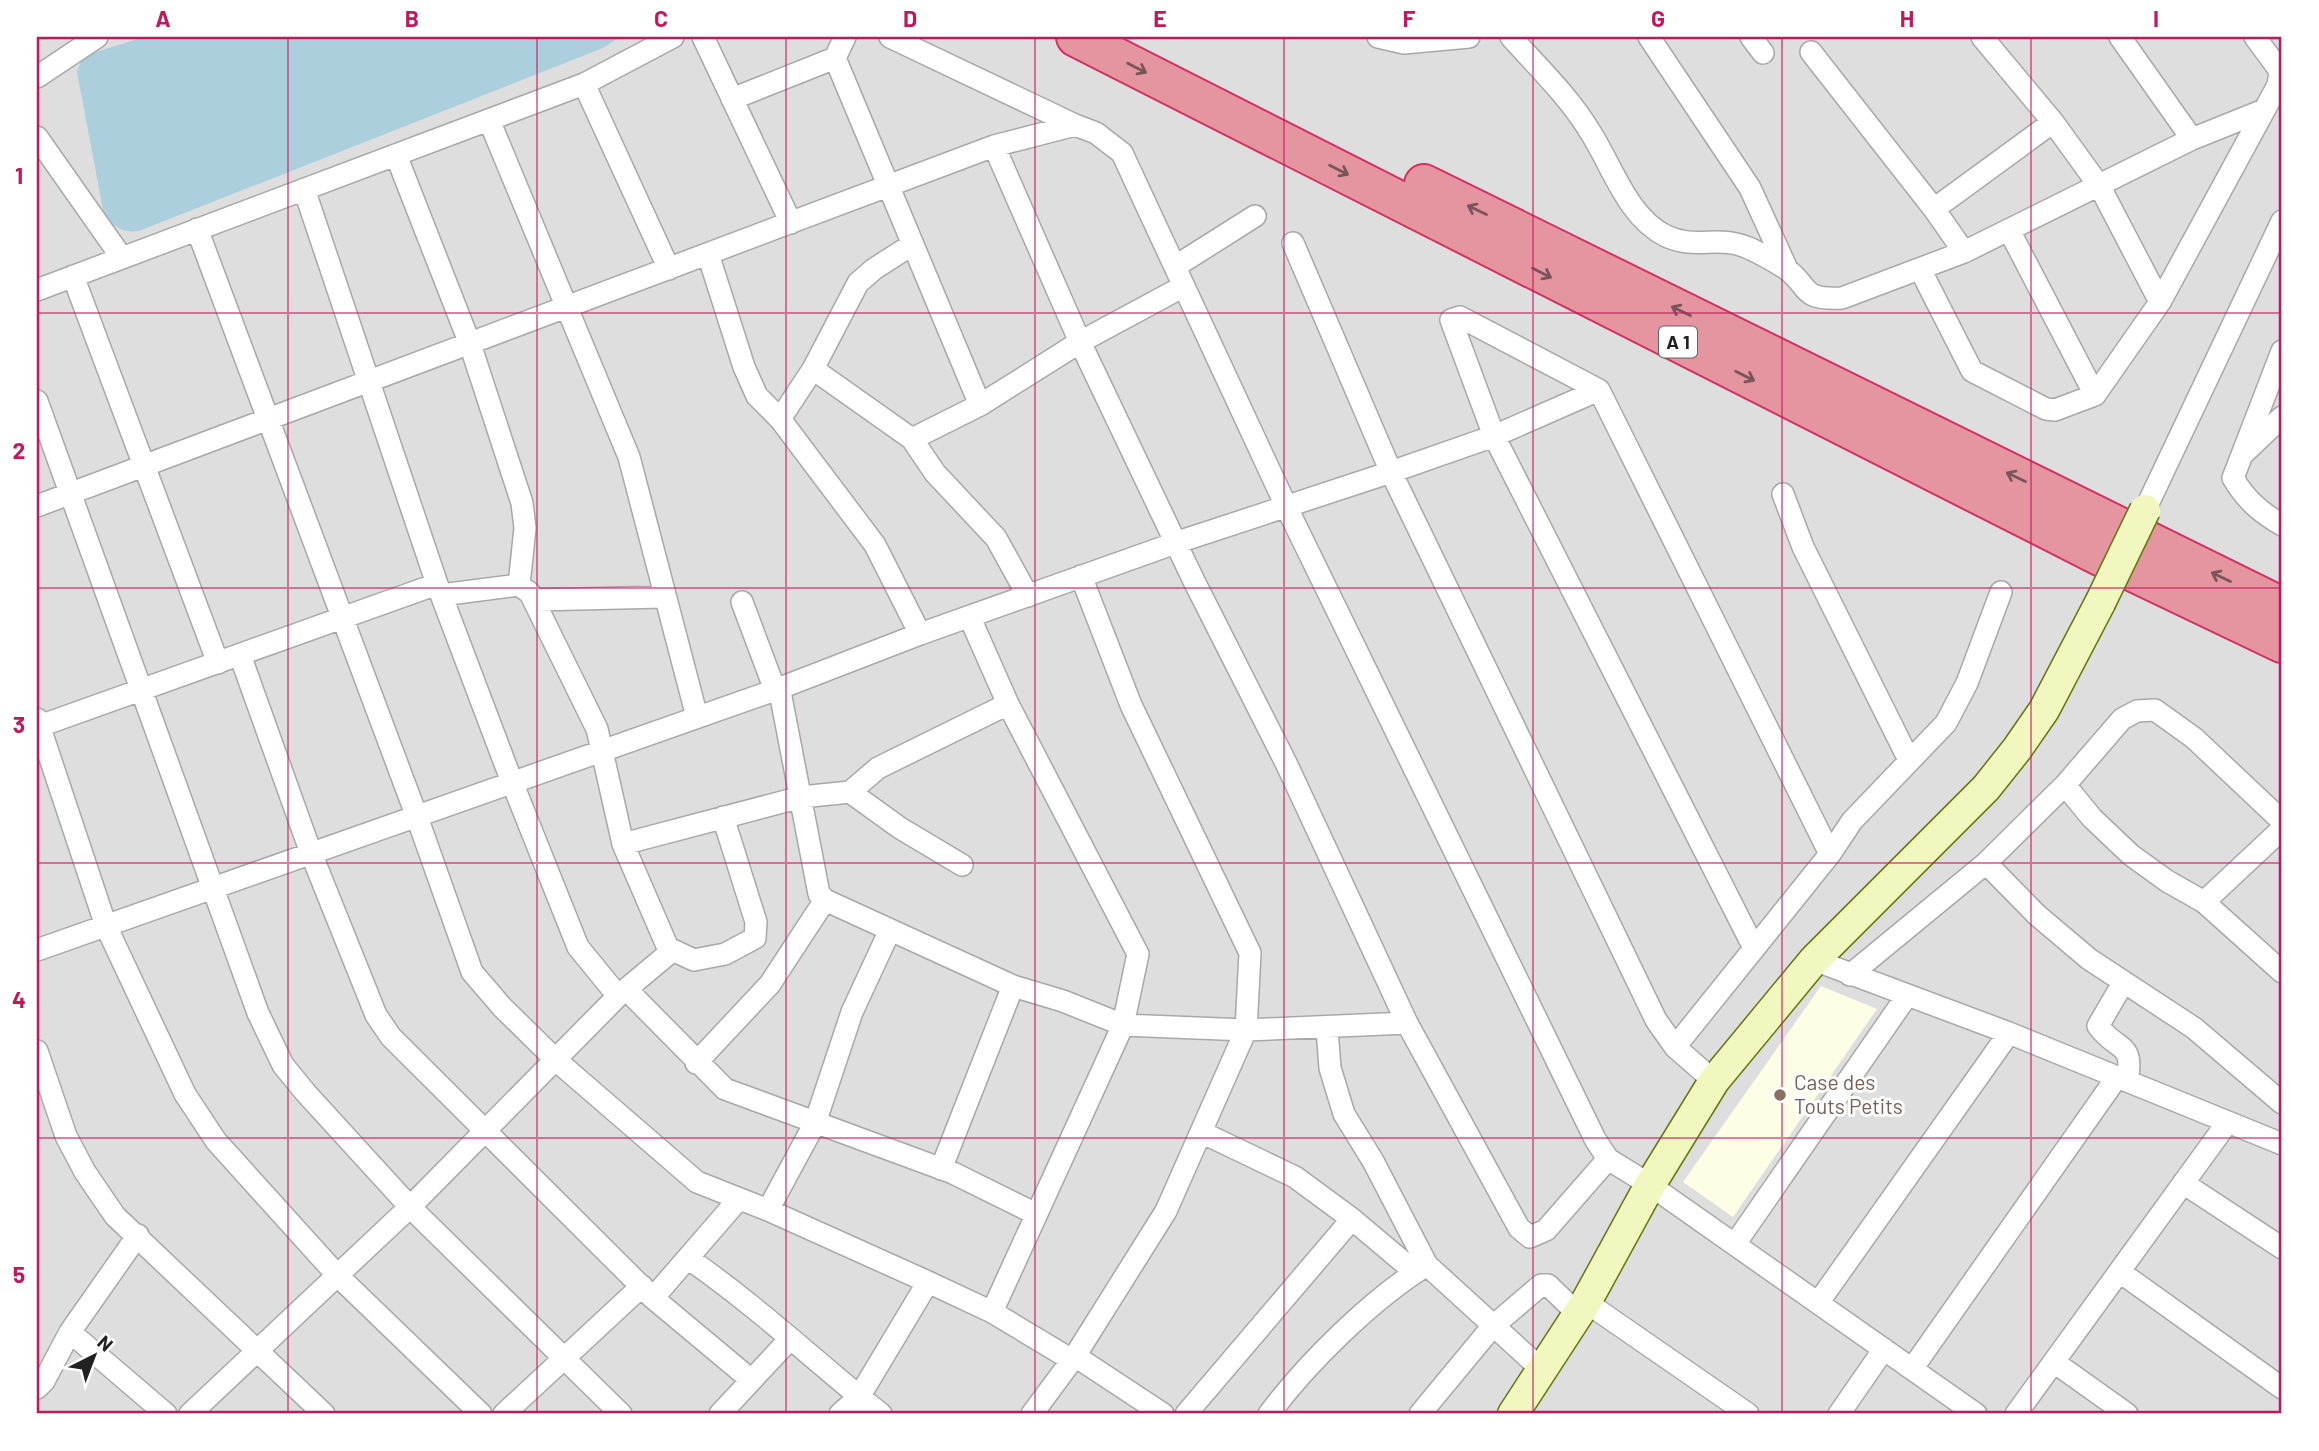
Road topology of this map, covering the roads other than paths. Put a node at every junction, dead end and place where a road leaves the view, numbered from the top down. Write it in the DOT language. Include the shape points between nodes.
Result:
graph roads {
  1 [pos="97,37"];
  2 [pos="673,37"];
  3 [pos="702,37"];
  4 [pos="845,37"];
  5 [pos="890,37"];
  6 [pos="1076,37"];
  7 [pos="1132,37"];
  8 [pos="1378,37"];
  9 [pos="1469,37"];
  10 [pos="1511,37"];
  11 [pos="1649,37"];
  12 [pos="1982,37"];
  13 [pos="2120,37"];
  14 [pos="2255,37"];
  15 [pos="1811,52"];
  16 [pos="835,58"];
  17 [pos="2282,76"];
  18 [pos="37,78"];
  19 [pos="584,84"];
  20 [pos="732,99"];
  21 [pos="2264,110"];
  22 [pos="489,120"];
  23 [pos="2053,122"];
  24 [pos="1075,125"];
  25 [pos="37,137"];
  26 [pos="2192,139"];
  27 [pos="994,146"];
  28 [pos="396,155"];
  29 [pos="889,186"];
  30 [pos="2100,187"];
  31 [pos="304,189"];
  32 [pos="1934,209"];
  33 [pos="1255,216"];
  34 [pos="2282,221"];
  35 [pos="791,223"];
  36 [pos="197,229"];
  37 [pos="2009,230"];
  38 [pos="1293,243"];
  39 [pos="913,244"];
  40 [pos="1964,252"];
  41 [pos="708,254"];
  42 [pos="122,258"];
  43 [pos="669,269"];
  44 [pos="1787,269"];
  45 [pos="1920,269"];
  46 [pos="73,276"];
  47 [pos="1180,276"];
  48 [pos="37,289"];
  49 [pos="2160,302"];
  50 [pos="569,307"];
  51 [pos="1080,342"];
  52 [pos="470,344"];
  53 [pos="2282,351"];
  54 [pos="813,369"];
  55 [pos="369,382"];
  56 [pos="1599,390"];
  57 [pos="2095,395"];
  58 [pos="37,401"];
  59 [pos="980,405"];
  60 [pos="2282,417"];
  61 [pos="270,419"];
  62 [pos="780,419"];
  63 [pos="1494,436"];
  64 [pos="912,439"];
  65 [pos="2239,457"];
  66 [pos="142,467"];
  67 [pos="1391,472"];
  68 [pos="69,494"];
  69 [pos="1783,494"];
  70 [pos="37,506"];
  71 [pos="1287,508"];
  72 [pos="2145,510"];
  73 [pos="2282,525"];
  74 [pos="1178,542"];
  75 [pos="1081,576"];
  76 [pos="439,590"];
  77 [pos="2001,592"];
  78 [pos="527,593"];
  79 [pos="1028,596"];
  80 [pos="663,597"];
  81 [pos="742,602"];
  82 [pos="2282,607"];
  83 [pos="970,618"];
  84 [pos="341,619"];
  85 [pos="920,634"];
  86 [pos="2282,643"];
  87 [pos="240,655"];
  88 [pos="218,663"];
  89 [pos="141,690"];
  90 [pos="775,690"];
  91 [pos="1008,704"];
  92 [pos="697,718"];
  93 [pos="38,724"];
  94 [pos="602,751"];
  95 [pos="1909,760"];
  96 [pos="512,782"];
  97 [pos="2065,785"];
  98 [pos="850,792"];
  99 [pos="801,797"];
  100 [pos="417,817"];
  101 [pos="723,817"];
  102 [pos="2282,821"];
  103 [pos="2282,829"];
  104 [pos="623,845"];
  105 [pos="311,853"];
  106 [pos="1830,854"];
  107 [pos="1986,863"];
  108 [pos="962,865"];
  109 [pos="213,888"];
  110 [pos="825,900"];
  111 [pos="2204,901"];
  112 [pos="106,926"];
  113 [pos="890,930"];
  114 [pos="668,948"];
  115 [pos="1754,948"];
  116 [pos="37,950"];
  117 [pos="1814,960"];
  118 [pos="2282,972"];
  119 [pos="1850,975"];
  120 [pos="2123,983"];
  121 [pos="1013,986"];
  122 [pos="622,993"];
  123 [pos="1906,997"];
  124 [pos="1406,1023"];
  125 [pos="1123,1024"];
  126 [pos="1327,1029"];
  127 [pos="1246,1030"];
  128 [pos="2009,1033"];
  129 [pos="1675,1047"];
  130 [pos="37,1051"];
  131 [pos="556,1061"];
  132 [pos="696,1063"];
  133 [pos="2122,1079"];
  134 [pos="1714,1081"];
  135 [pos="2282,1103"];
  136 [pos="815,1123"];
  137 [pos="2227,1123"];
  138 [pos="487,1129"];
  139 [pos="1203,1133"];
  140 [pos="2282,1144"];
  141 [pos="1608,1159"];
  142 [pos="941,1169"];
  143 [pos="2183,1183"];
  144 [pos="1650,1185"];
  145 [pos="738,1200"];
  146 [pos="410,1207"];
  147 [pos="768,1210"];
  148 [pos="1036,1214"];
  149 [pos="1352,1219"];
  150 [pos="138,1235"];
  151 [pos="1735,1244"];
  152 [pos="2282,1248"];
  153 [pos="689,1259"];
  154 [pos="1421,1268"];
  155 [pos="2120,1272"];
  156 [pos="338,1276"];
  157 [pos="928,1282"];
  158 [pos="648,1292"];
  159 [pos="1818,1303"];
  160 [pos="1582,1308"];
  161 [pos="992,1312"];
  162 [pos="1492,1326"];
  163 [pos="70,1332"];
  164 [pos="789,1340"];
  165 [pos="1884,1349"];
  166 [pos="256,1350"];
  167 [pos="1073,1358"];
  168 [pos="565,1362"];
  169 [pos="2054,1362"];
  170 [pos="1541,1369"];
  171 [pos="1912,1369"];
  172 [pos="39,1378"];
  173 [pos="750,1378"];
  174 [pos="2282,1388"];
  175 [pos="859,1396"];
  176 [pos="1136,1407"];
  177 [pos="724,1413"];
  178 [pos="166,1414"];
  179 [pos="190,1414"];
  180 [pos="324,1414"];
  181 [pos="481,1414"];
  182 [pos="504,1414"];
  183 [pos="621,1414"];
  184 [pos="840,1414"];
  185 [pos="881,1414"];
  186 [pos="1032,1414"];
  187 [pos="1164,1414"];
  188 [pos="1186,1414"];
  189 [pos="1269,1414"];
  190 [pos="1420,1414"];
  191 [pos="1513,1414"];
  192 [pos="1748,1414"];
  193 [pos="1839,1414"];
  194 [pos="1976,1414"];
  195 [pos="2016,1414"];
  196 [pos="2127,1414"];
  1 -- 18 [label="street"];
  2 -- 19 [label="street"];
  3 -- 20 [label="street"];
  4 -- 16 [label="street"];
  5 -- 24 [label="street"];
  6 -- 86 [label="highway, A 1, one-way" via="2085,549"];
  82 -- 7 [label="highway, A 1, one-way"];
  8 -- 9 [label="street" via="1404,43"];
  10 -- 44 [label="street" via="1589,129 1643,221 1665,236 1689,244 1727,240"];
  11 -- 44 [label="street" via="1749,188"];
  12 -- 23 [label="street"];
  13 -- 26 [label="street"];
  14 -- 17 [label="street"];
  15 -- 32 [label="street"];
  16 -- 20 [label="street"];
  16 -- 29 [label="street"];
  17 -- 21 [label="street"];
  19 -- 22 [label="street"];
  19 -- 43 [label="street"];
  20 -- 35 [label="street"];
  21 -- 26 [label="street"];
  21 -- 49 [label="street"];
  22 -- 28 [label="street"];
  22 -- 50 [label="street"];
  23 -- 30 [label="street"];
  23 -- 32 [label="street"];
  24 -- 27 [label="street"];
  24 -- 47 [label="street" via="1096,133 1122,153"];
  25 -- 42 [label="street"];
  26 -- 30 [label="street"];
  27 -- 29 [label="street"];
  27 -- 51 [label="street"];
  28 -- 31 [label="street"];
  28 -- 52 [label="street"];
  29 -- 35 [label="street"];
  29 -- 39 [label="street"];
  30 -- 37 [label="street"];
  30 -- 49 [label="street"];
  31 -- 36 [label="street"];
  31 -- 55 [label="street"];
  32 -- 40 [label="street"];
  33 -- 47 [label="street"];
  34 -- 72 [label="street"];
  35 -- 41 [label="street"];
  36 -- 42 [label="street"];
  36 -- 61 [label="street"];
  37 -- 40 [label="street"];
  37 -- 57 [label="street"];
  38 -- 67 [label="street"];
  39 -- 54 [label="street" via="858,283"];
  39 -- 59 [label="street"];
  40 -- 45 [label="street"];
  41 -- 43 [label="street"];
  41 -- 62 [label="street" via="744,367 757,396"];
  42 -- 46 [label="street"];
  43 -- 50 [label="street"];
  44 -- 45 [label="street" via="1802,288 1821,299 1842,298"];
  45 -- 57 [label="street" via="1972,371 2046,409"];
  46 -- 48 [label="street"];
  46 -- 66 [label="street"];
  47 -- 51 [label="street"];
  47 -- 71 [label="street"];
  49 -- 57 [label="street"];
  50 -- 52 [label="street"];
  50 -- 80 [label="street" via="629,457"];
  51 -- 59 [label="street"];
  51 -- 74 [label="street"];
  52 -- 55 [label="street"];
  52 -- 78 [label="street" via="522,503"];
  53 -- 65 [label="street"];
  54 -- 62 [label="street"];
  54 -- 64 [label="street"];
  55 -- 61 [label="street"];
  55 -- 76 [label="street"];
  56 -- 63 [label="street"];
  56 -- 63 [label="street" via="1455,317 1451,320"];
  56 -- 106 [label="street"];
  58 -- 68 [label="street"];
  59 -- 64 [label="street"];
  60 -- 65 [label="street"];
  61 -- 66 [label="street"];
  61 -- 84 [label="street"];
  62 -- 85 [label="street" via="875,545"];
  63 -- 67 [label="street"];
  63 -- 115 [label="street"];
  64 -- 79 [label="street" via="935,473 996,538"];
  65 -- 73 [label="street" via="2233,478 2244,496"];
  66 -- 68 [label="street"];
  66 -- 88 [label="street"];
  67 -- 71 [label="street"];
  67 -- 129 [label="street" via="1656,1020"];
  68 -- 70 [label="street"];
  68 -- 89 [label="street"];
  69 -- 95 [label="street" via="1803,547"];
  71 -- 74 [label="street"];
  71 -- 141 [label="street"];
  72 -- 117 [label="street, bridge" via="2043,709 2010,759"];
  74 -- 75 [label="street"];
  74 -- 124 [label="street"];
  75 -- 79 [label="street"];
  75 -- 127 [label="street" via="1131,705 1250,953"];
  76 -- 78 [label="street"];
  76 -- 84 [label="street"];
  76 -- 96 [label="street"];
  77 -- 95 [label="street" via="1967,683 1946,723"];
  78 -- 80 [label="street"];
  78 -- 94 [label="street" via="597,729"];
  79 -- 83 [label="street"];
  80 -- 92 [label="street"];
  81 -- 90 [label="street"];
  83 -- 85 [label="street"];
  83 -- 91 [label="street"];
  84 -- 87 [label="street"];
  84 -- 100 [label="street"];
  85 -- 90 [label="street"];
  87 -- 88 [label="street"];
  87 -- 105 [label="street"];
  88 -- 89 [label="street"];
  89 -- 93 [label="street"];
  89 -- 109 [label="street"];
  90 -- 92 [label="street"];
  90 -- 99 [label="street"];
  91 -- 98 [label="street" via="878,768"];
  91 -- 125 [label="street" via="1139,954"];
  92 -- 94 [label="street"];
  93 -- 112 [label="street"];
  94 -- 96 [label="street"];
  94 -- 104 [label="street"];
  95 -- 106 [label="street" via="1852,821"];
  96 -- 100 [label="street"];
  96 -- 122 [label="street" via="578,947"];
  97 -- 102 [label="street" via="2122,719 2137,710 2155,710 2194,738"];
  97 -- 107 [label="street"];
  97 -- 111 [label="street" via="2131,855"];
  98 -- 99 [label="street"];
  98 -- 108 [label="street"];
  99 -- 101 [label="street"];
  99 -- 110 [label="street" via="819,894"];
  100 -- 105 [label="street"];
  100 -- 131 [label="street" via="472,972"];
  101 -- 104 [label="street"];
  101 -- 114 [label="street" via="756,922 755,939 725,954 694,960"];
  103 -- 111 [label="street"];
  104 -- 114 [label="street"];
  105 -- 109 [label="street"];
  105 -- 138 [label="street" via="376,1015 391,1037"];
  106 -- 115 [label="street"];
  107 -- 119 [label="street"];
  107 -- 120 [label="street" via="2036,915"];
  109 -- 112 [label="street"];
  109 -- 146 [label="street" via="258,1013 283,1065"];
  110 -- 113 [label="street"];
  110 -- 132 [label="street" via="754,1005"];
  111 -- 118 [label="street"];
  112 -- 116 [label="street"];
  112 -- 156 [label="street" via="185,1094 216,1141"];
  113 -- 121 [label="street"];
  113 -- 136 [label="street" via="852,1012"];
  114 -- 122 [label="street" via="667,954"];
  115 -- 129 [label="street"];
  117 -- 119 [label="street"];
  117 -- 134 [label="street"];
  119 -- 123 [label="street"];
  120 -- 133 [label="street" via="2098,1026 2127,1051 2131,1060"];
  120 -- 135 [label="street" via="2194,1028"];
  121 -- 125 [label="street"];
  121 -- 142 [label="street"];
  122 -- 131 [label="street"];
  122 -- 132 [label="street"];
  123 -- 128 [label="street"];
  123 -- 151 [label="street"];
  124 -- 126 [label="street"];
  124 -- 141 [label="street" via="1527,1235 1537,1236 1546,1230"];
  125 -- 127 [label="street"];
  125 -- 148 [label="street"];
  126 -- 127 [label="street"];
  126 -- 154 [label="street" via="1330,1068 1344,1114 1373,1161"];
  127 -- 139 [label="street"];
  128 -- 133 [label="street"];
  128 -- 159 [label="street"];
  129 -- 134 [label="street"];
  130 -- 150 [label="street" via="66,1136 85,1172 115,1216"];
  131 -- 138 [label="street"];
  131 -- 145 [label="street" via="673,1165 697,1182"];
  132 -- 136 [label="street" via="724,1089"];
  133 -- 137 [label="street"];
  133 -- 171 [label="street"];
  134 -- 144 [label="street"];
  136 -- 142 [label="street"];
  136 -- 147 [label="street"];
  137 -- 140 [label="street"];
  137 -- 143 [label="street"];
  138 -- 146 [label="street"];
  138 -- 158 [label="street"];
  139 -- 149 [label="street" via="1294,1177"];
  139 -- 167 [label="street" via="1166,1211"];
  141 -- 144 [label="street"];
  142 -- 148 [label="street"];
  143 -- 152 [label="street"];
  143 -- 155 [label="street"];
  144 -- 151 [label="street"];
  144 -- 160 [label="street"];
  145 -- 147 [label="street"];
  145 -- 153 [label="street"];
  146 -- 156 [label="street"];
  146 -- 168 [label="street"];
  147 -- 157 [label="street"];
  148 -- 161 [label="street"];
  149 -- 154 [label="street"];
  149 -- 188 [label="street"];
  150 -- 163 [label="street"];
  150 -- 166 [label="street"];
  151 -- 159 [label="street"];
  153 -- 158 [label="street"];
  153 -- 164 [label="street" via="744,1297"];
  154 -- 162 [label="street"];
  154 -- 189 [label="street" via="1335,1340"];
  155 -- 169 [label="street"];
  155 -- 174 [label="street"];
  156 -- 166 [label="street"];
  156 -- 181 [label="street"];
  157 -- 161 [label="street"];
  157 -- 175 [label="street"];
  158 -- 168 [label="street"];
  158 -- 173 [label="street"];
  159 -- 165 [label="street"];
  160 -- 162 [label="street" via="1544,1284"];
  160 -- 170 [label="street"];
  160 -- 192 [label="street"];
  161 -- 167 [label="street"];
  162 -- 170 [label="street"];
  162 -- 190 [label="street"];
  163 -- 172 [label="street"];
  163 -- 178 [label="street"];
  164 -- 173 [label="street"];
  164 -- 175 [label="street"];
  165 -- 171 [label="street"];
  165 -- 193 [label="street"];
  166 -- 179 [label="street"];
  166 -- 180 [label="street"];
  167 -- 176 [label="street"];
  167 -- 186 [label="street"];
  168 -- 182 [label="street"];
  168 -- 183 [label="street"];
  169 -- 195 [label="street"];
  169 -- 196 [label="street"];
  170 -- 191 [label="street"];
  171 -- 194 [label="street"];
  173 -- 177 [label="street"];
  175 -- 184 [label="street"];
  175 -- 185 [label="street"];
  176 -- 187 [label="street"];
}
